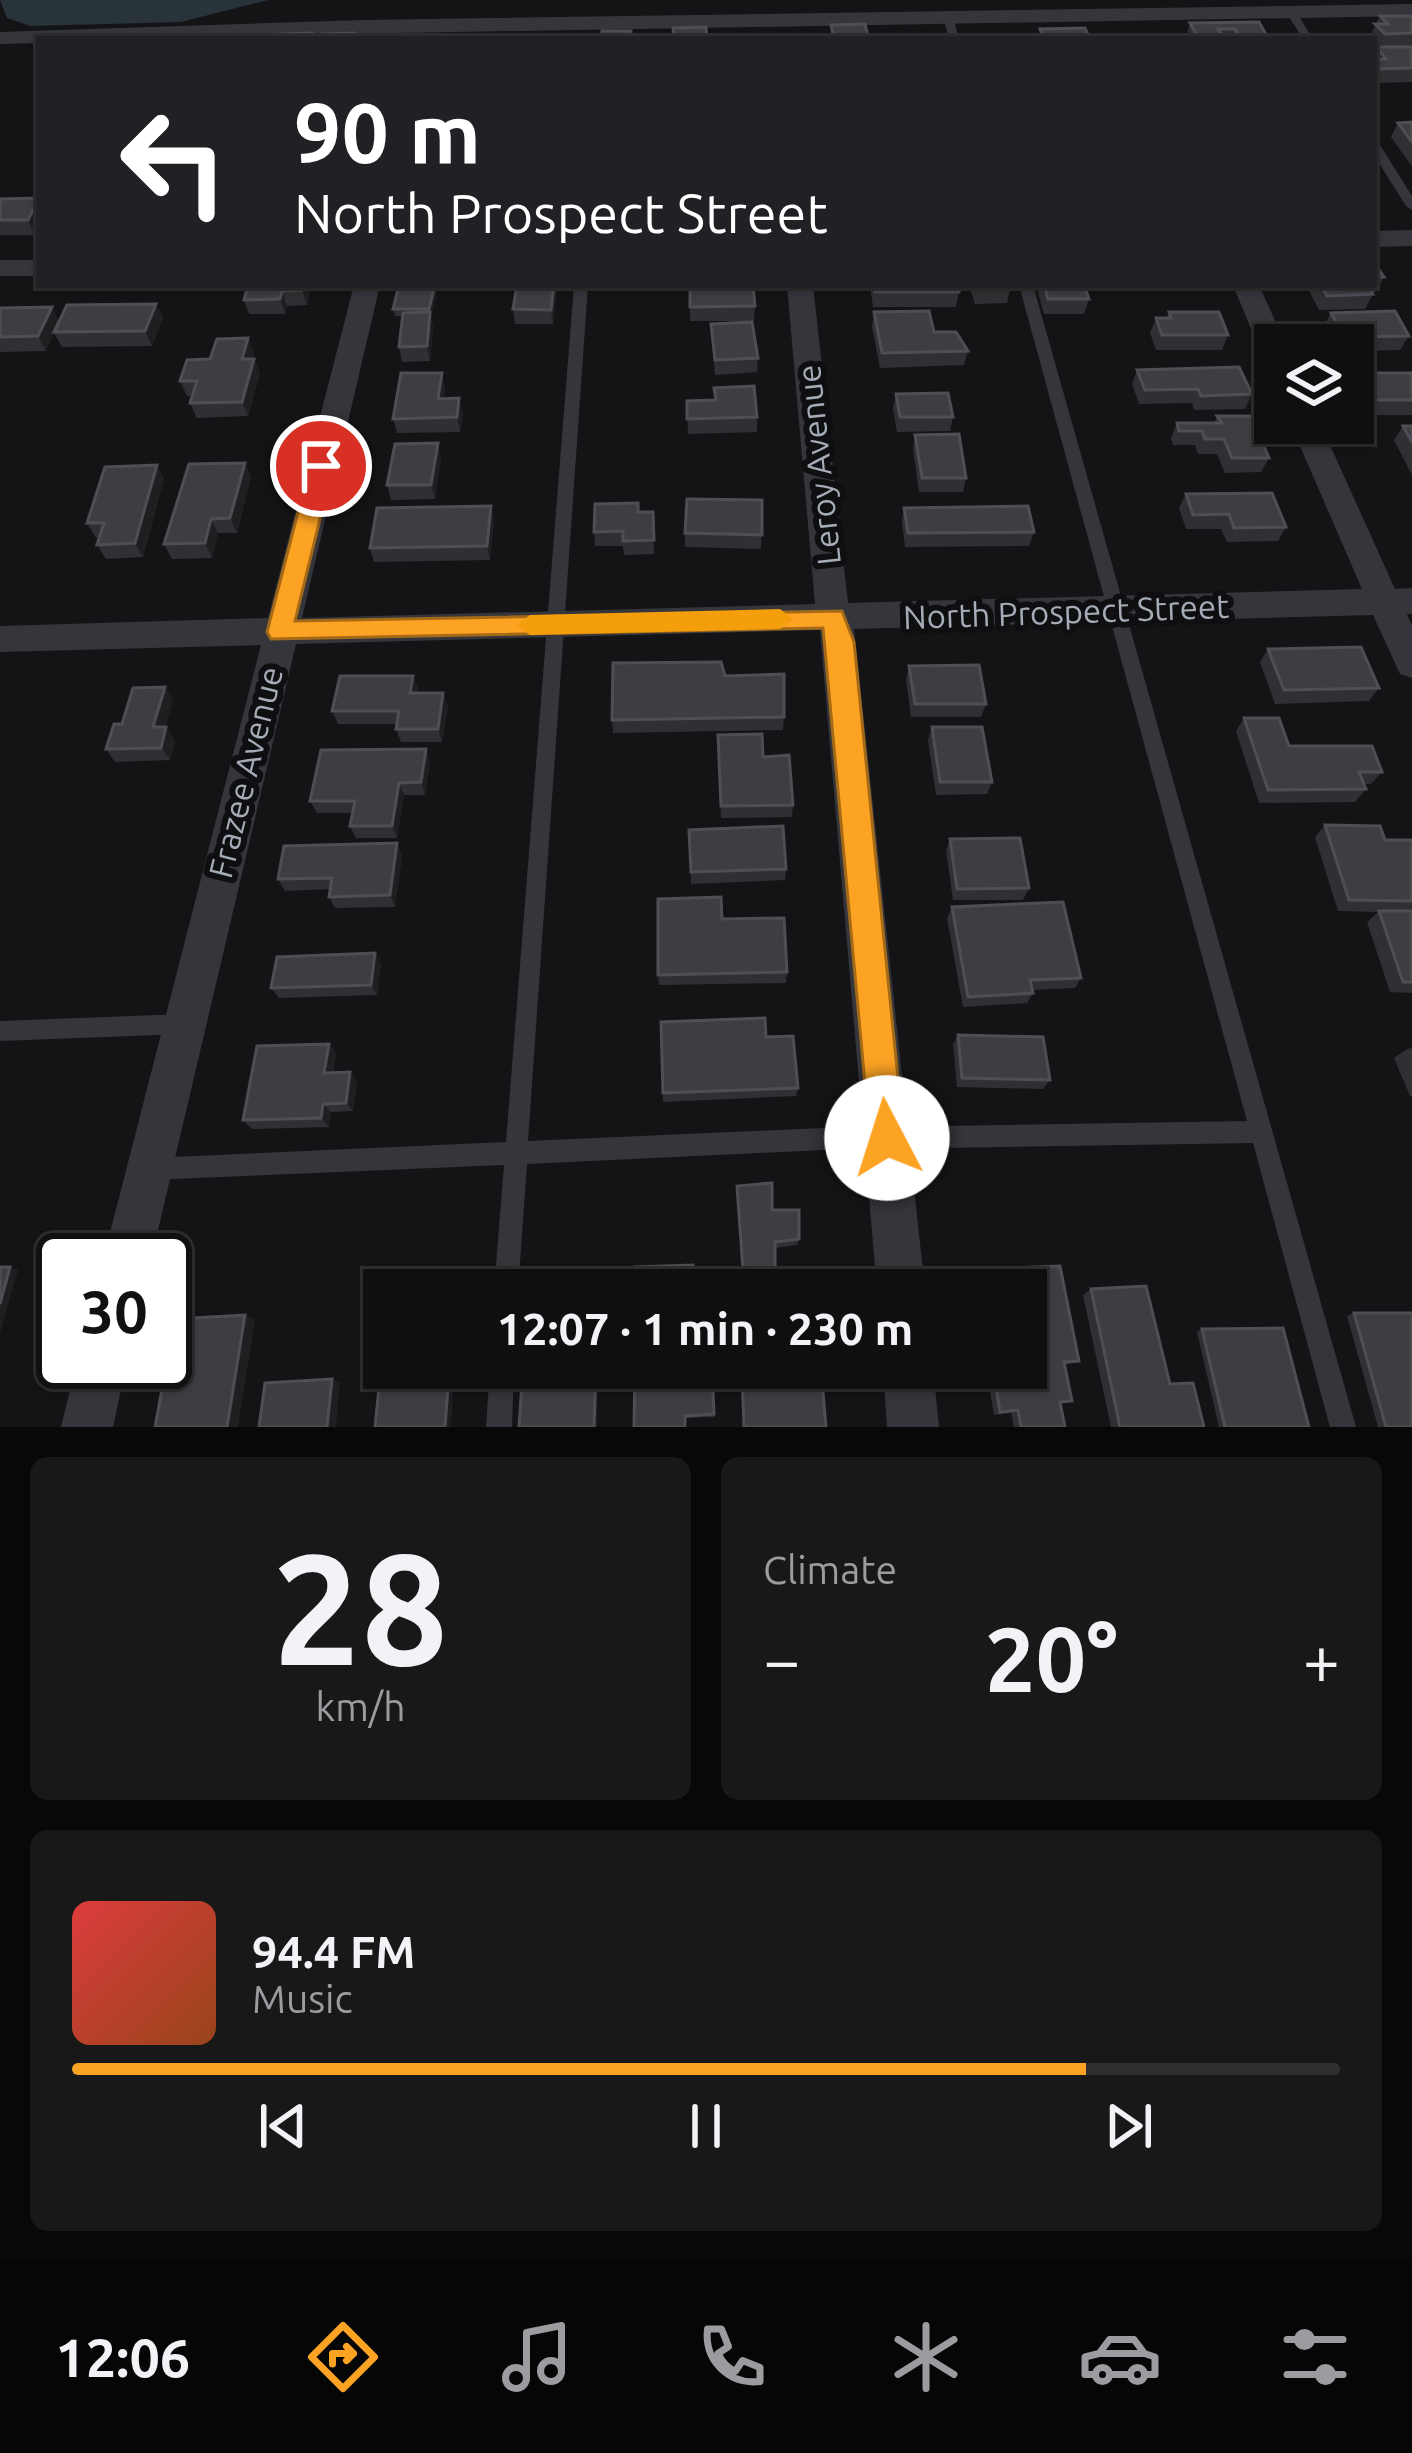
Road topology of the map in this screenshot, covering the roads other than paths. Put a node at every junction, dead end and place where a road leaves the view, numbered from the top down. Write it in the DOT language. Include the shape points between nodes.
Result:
graph roads {
  1 [pos="437,0"];
  2 [pos="1121,7"];
  3 [pos="1412,10"];
  4 [pos="1291,12"];
  5 [pos="951,28"];
  6 [pos="781,30"];
  7 [pos="429,32"];
  8 [pos="143,36"];
  9 [pos="1135,36"];
  10 [pos="1306,36"];
  11 [pos="36,37"];
  12 [pos="0,38"];
  13 [pos="1377,150"];
  14 [pos="1412,206"];
  15 [pos="1412,238"];
  16 [pos="1377,239"];
  17 [pos="0,268"];
  18 [pos="36,268"];
  19 [pos="366,288"];
  20 [pos="581,288"];
  21 [pos="800,288"];
  22 [pos="1027,288"];
  23 [pos="1247,288"];
  24 [pos="1263,324"];
  25 [pos="1316,444"];
  26 [pos="1396,601"];
  27 [pos="1117,609"];
  28 [pos="833,618"];
  29 [pos="557,624"];
  30 [pos="280,632"];
  31 [pos="0,639"];
  32 [pos="1412,664"];
  33 [pos="184,1024"];
  34 [pos="0,1031"];
  35 [pos="1262,1132"];
  36 [pos="887,1138"];
  37 [pos="513,1152"];
  38 [pos="149,1169"];
  39 [pos="134,1233"];
  40 [pos="507,1269"];
  41 [pos="899,1269"];
  42 [pos="95,1389"];
  43 [pos="501,1389"];
  44 [pos="910,1389"];
  45 [pos="86,1427"];
  46 [pos="499,1427"];
  47 [pos="913,1427"];
  48 [pos="1343,1427"];
  1 -- 7 [label="street"];
  2 -- 4 [label="street"];
  2 -- 5 [label="street"];
  2 -- 9 [label="street"];
  3 -- 4 [label="street"];
  4 -- 10 [label="lane"];
  5 -- 6 [label="street"];
  6 -- 7 [label="street"];
  7 -- 8 [label="street"];
  11 -- 12 [label="street"];
  13 -- 14 [label="lane"];
  15 -- 16 [label="street"];
  17 -- 18 [label="street"];
  19 -- 30 [label="street, Frazee Avenue"];
  20 -- 29 [label="lane"];
  21 -- 28 [label="street, Leroy Avenue"];
  22 -- 27 [label="lane"];
  23 -- 24 [label="street"];
  25 -- 26 [label="street"];
  26 -- 27 [label="street, North Prospect Street"];
  26 -- 32 [label="street"];
  27 -- 28 [label="street, North Prospect Street"];
  27 -- 35 [label="lane"];
  28 -- 29 [label="street, North Prospect Street"];
  28 -- 36 [label="street, Leroy Avenue"];
  29 -- 30 [label="street, North Prospect Street"];
  29 -- 37 [label="lane"];
  30 -- 31 [label="street, North Prospect Street"];
  30 -- 33 [label="street, Frazee Avenue"];
  33 -- 34 [label="lane"];
  33 -- 38 [label="street, Frazee Avenue"];
  35 -- 36 [label="lane"];
  35 -- 48 [label="lane"];
  36 -- 37 [label="lane"];
  36 -- 41 [label="street, Leroy Avenue"];
  37 -- 38 [label="lane"];
  37 -- 40 [label="lane"];
  38 -- 39 [label="street, Frazee Avenue"];
  42 -- 45 [label="street"];
  43 -- 46 [label="lane"];
  44 -- 47 [label="street"];
}
